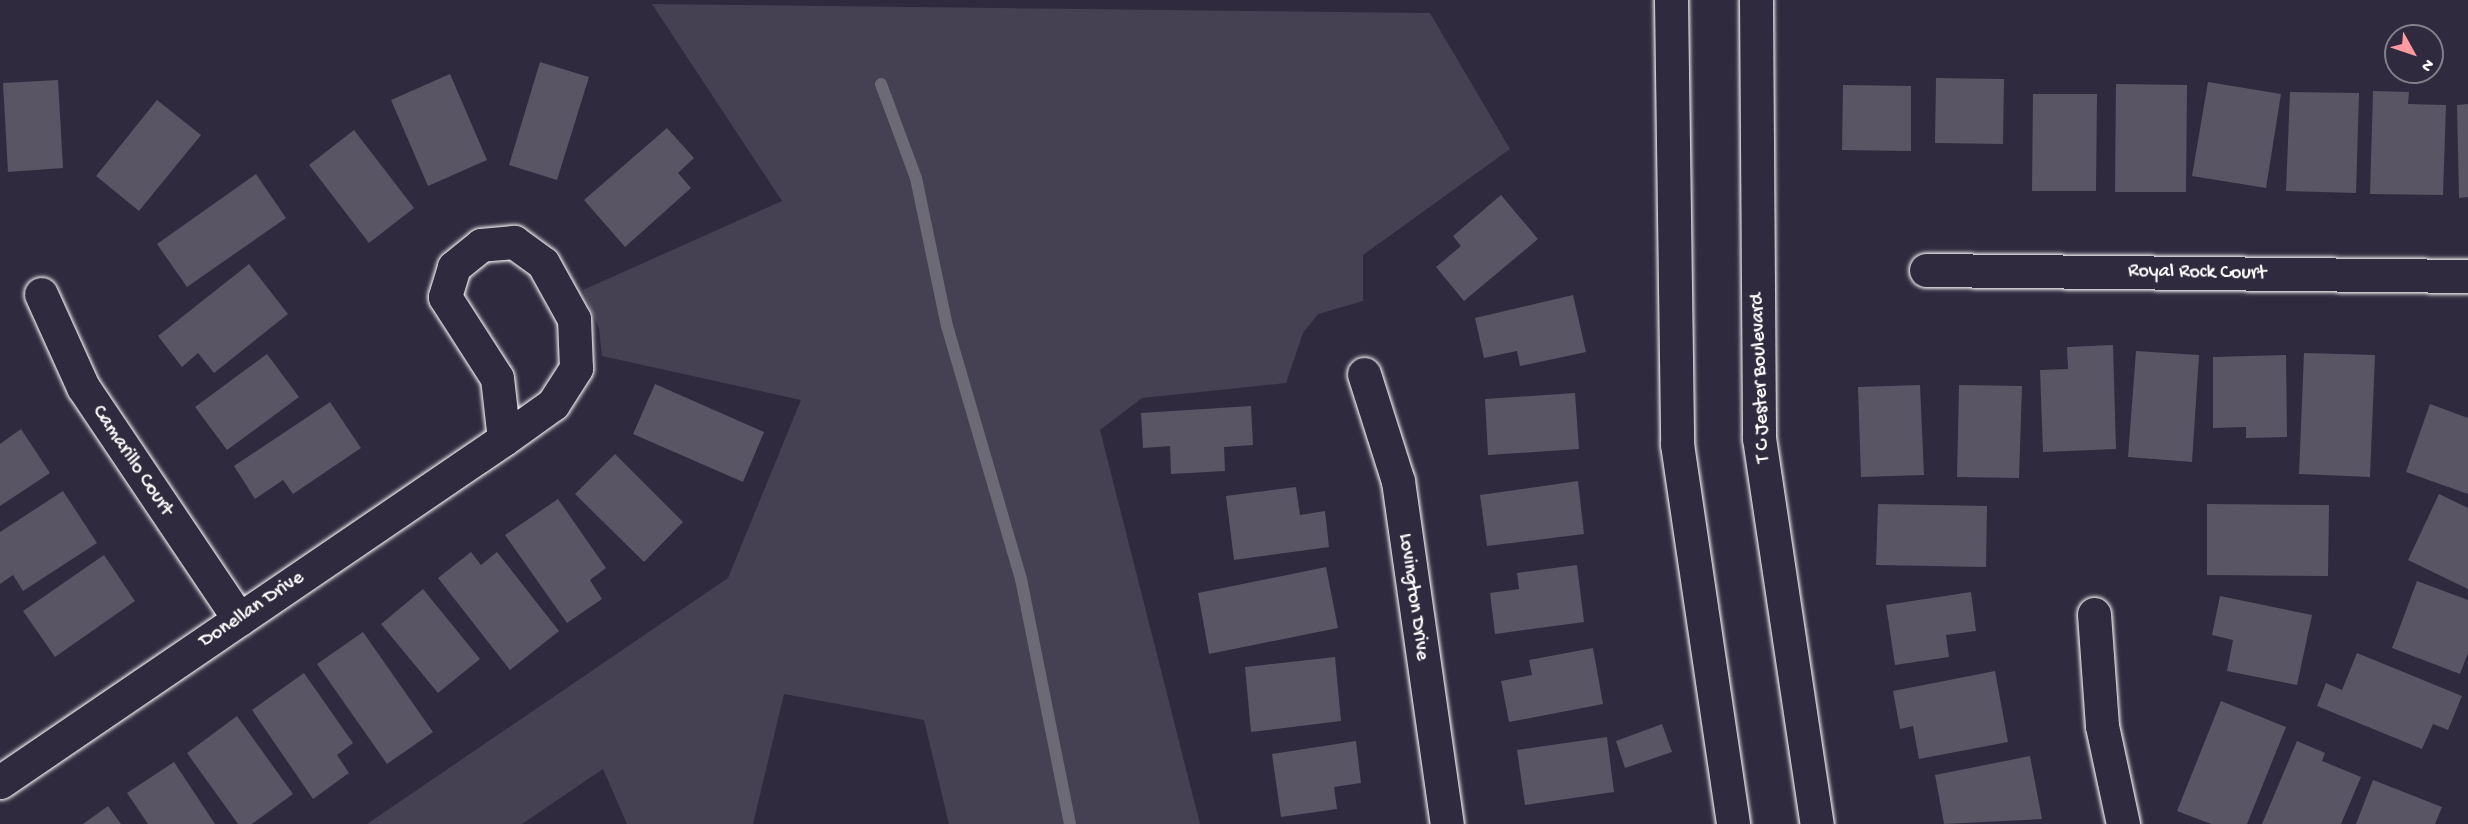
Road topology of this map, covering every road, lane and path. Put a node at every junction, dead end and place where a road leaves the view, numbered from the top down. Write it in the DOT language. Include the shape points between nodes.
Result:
graph roads {
  1 [pos="1671,0"];
  2 [pos="1756,0"];
  3 [pos="1926,270"];
  4 [pos="2468,276"];
  5 [pos="41,294"];
  6 [pos="1364,374"];
  7 [pos="504,439"];
  8 [pos="2094,614"];
  9 [pos="239,619"];
  10 [pos="0,782"];
  11 [pos="1447,824"];
  12 [pos="1733,824"];
  13 [pos="1816,824"];
  14 [pos="2122,824"];
  1 -- 12 [label="street" via="1677,444"];
  2 -- 13 [label="street, T C Jester Boulevard" via="1759,438"];
  3 -- 4 [label="street, Royal Rock Court"];
  5 -- 9 [label="street, Camarillo Court" via="83,387"];
  6 -- 11 [label="street, Lovington Drive" via="1398,481"];
  7 -- 7 [label="street, Donellan Drive" via="497,378 445,297 454,267 481,245 514,242 543,263 574,319 576,368 553,404"];
  7 -- 9 [label="street, Donellan Drive"];
  8 -- 14 [label="street" via="2102,726"];
  9 -- 10 [label="street, Donellan Drive"];
}
